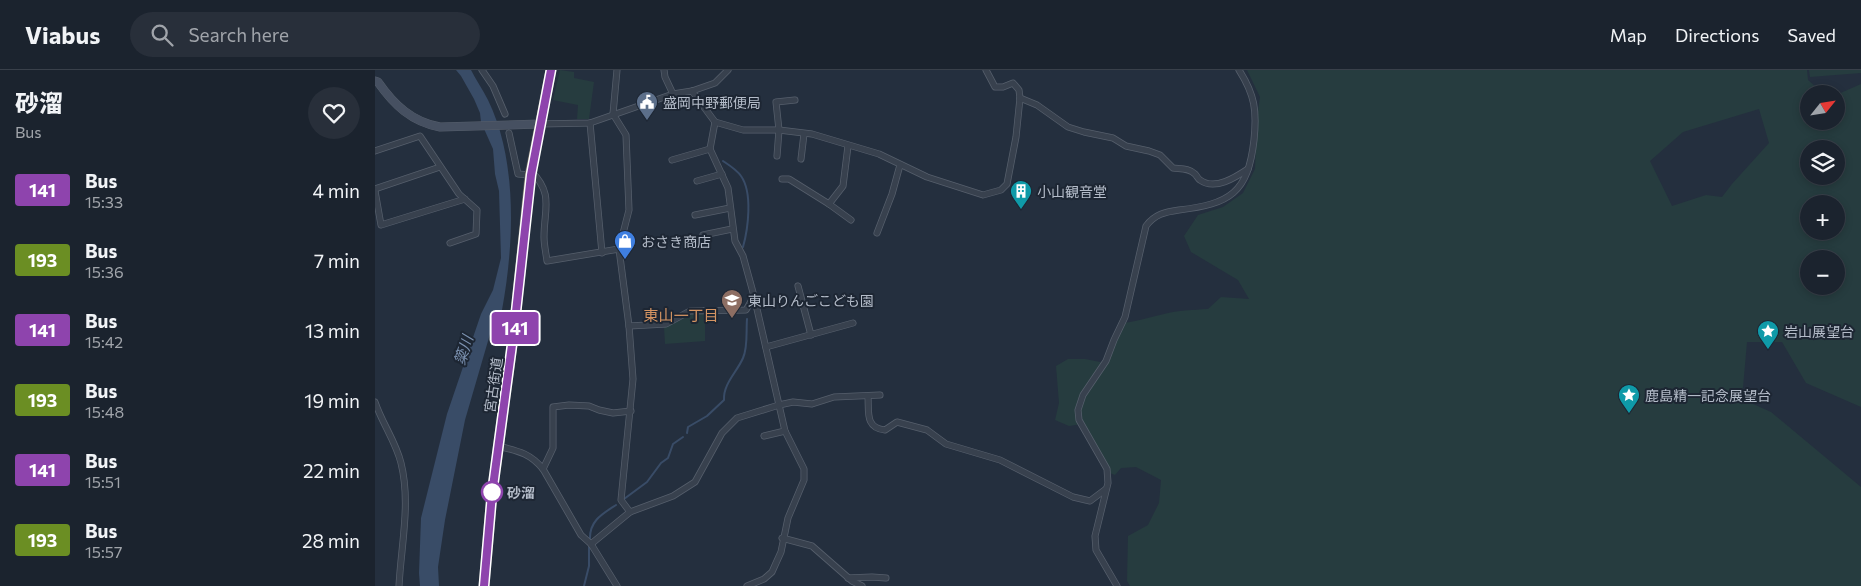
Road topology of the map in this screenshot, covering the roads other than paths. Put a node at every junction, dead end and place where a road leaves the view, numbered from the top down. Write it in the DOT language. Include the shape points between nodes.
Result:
graph roads {
  1 [pos="482,70"];
  2 [pos="551,70"];
  3 [pos="617,70"];
  4 [pos="664,70"];
  5 [pos="727,70"];
  6 [pos="986,70"];
  7 [pos="1239,70"];
  8 [pos="375,81"];
  9 [pos="692,91"];
  10 [pos="673,94"];
  11 [pos="1020,98"];
  12 [pos="795,100"];
  13 [pos="505,114"];
  14 [pos="613,114"];
  15 [pos="715,122"];
  16 [pos="590,123"];
  17 [pos="540,124"];
  18 [pos="779,130"];
  19 [pos="509,133"];
  20 [pos="804,134"];
  21 [pos="848,146"];
  22 [pos="710,149"];
  23 [pos="375,151"];
  24 [pos="777,156"];
  25 [pos="801,159"];
  26 [pos="672,160"];
  27 [pos="900,165"];
  28 [pos="440,167"];
  29 [pos="1249,168"];
  30 [pos="531,173"];
  31 [pos="722,174"];
  32 [pos="782,179"];
  33 [pos="697,181"];
  34 [pos="375,190"];
  35 [pos="465,199"];
  36 [pos="829,204"];
  37 [pos="730,208"];
  38 [pos="695,215"];
  39 [pos="851,220"];
  40 [pos="732,229"];
  41 [pos="877,233"];
  42 [pos="703,235"];
  43 [pos="450,243"];
  44 [pos="619,250"];
  45 [pos="602,253"];
  46 [pos="798,286"];
  47 [pos="754,296"];
  48 [pos="853,323"];
  49 [pos="629,326"];
  50 [pos="811,335"];
  51 [pos="766,347"];
  52 [pos="880,395"];
  53 [pos="868,397"];
  54 [pos="375,402"];
  55 [pos="779,404"];
  56 [pos="631,411"];
  57 [pos="785,431"];
  58 [pos="765,436"];
  59 [pos="498,446"];
  60 [pos="543,469"];
  61 [pos="1106,489"];
  62 [pos="630,512"];
  63 [pos="783,538"];
  64 [pos="591,544"];
  65 [pos="849,578"];
  66 [pos="886,578"];
  67 [pos="399,586"];
  68 [pos="484,586"];
  69 [pos="617,586"];
  70 [pos="747,586"];
  71 [pos="861,586"];
  72 [pos="1117,586"];
  1 -- 13 [label="street"];
  2 -- 17 [label="highway, 宮古街道"];
  3 -- 14 [label="street"];
  4 -- 10 [label="street"];
  5 -- 9 [label="street" via="715,83"];
  6 -- 11 [label="street" via="995,87 1013,84 1019,90"];
  7 -- 29 [label="street" via="1252,93 1255,110"];
  8 -- 17 [label="street" via="400,108 427,124 462,127"];
  9 -- 10 [label="street"];
  9 -- 15 [label="street"];
  10 -- 14 [label="street"];
  11 -- 27 [label="street" via="1007,184 1001,190 983,195"];
  11 -- 29 [label="street" via="1037,105 1068,127 1113,138 1126,146 1160,155 1173,168 1187,169 1210,184 1236,177"];
  12 -- 18 [label="street" via="776,102"];
  14 -- 16 [label="street"];
  14 -- 44 [label="street" via="626,135 629,210"];
  15 -- 18 [label="street" via="743,130"];
  15 -- 22 [label="street"];
  16 -- 17 [label="street"];
  16 -- 45 [label="street"];
  17 -- 30 [label="highway, 宮古街道"];
  18 -- 20 [label="street"];
  18 -- 24 [label="street"];
  19 -- 30 [label="street" via="519,174"];
  20 -- 21 [label="street"];
  20 -- 25 [label="street"];
  21 -- 27 [label="street" via="879,154"];
  21 -- 36 [label="street" via="843,186"];
  22 -- 26 [label="street"];
  22 -- 31 [label="street"];
  23 -- 28 [label="street" via="420,136"];
  27 -- 41 [label="street"];
  28 -- 34 [label="street"];
  28 -- 35 [label="street"];
  29 -- 61 [label="street" via="1240,186 1220,201 1165,211 1146,226 1125,317 1106,361 1083,395 1078,410 1079,420 1107,469"];
  30 -- 45 [label="street" via="540,180 546,196 544,239 547,261"];
  30 -- 59 [label="highway, 宮古街道"];
  31 -- 33 [label="street"];
  31 -- 37 [label="street" via="728,188"];
  32 -- 36 [label="street" via="789,179"];
  34 -- 35 [label="street" via="381,225"];
  35 -- 43 [label="street" via="477,210 476,234"];
  36 -- 39 [label="street"];
  37 -- 38 [label="street"];
  37 -- 40 [label="street"];
  40 -- 42 [label="street"];
  40 -- 47 [label="street"];
  44 -- 45 [label="street"];
  44 -- 49 [label="street"];
  46 -- 50 [label="street"];
  47 -- 49 [label="street" via="746,310 690,311 667,324"];
  47 -- 51 [label="street"];
  48 -- 50 [label="street"];
  49 -- 56 [label="street" via="633,379"];
  50 -- 51 [label="street"];
  51 -- 55 [label="street"];
  52 -- 53 [label="street"];
  53 -- 55 [label="street" via="834,397 812,404"];
  53 -- 61 [label="street" via="870,422 877,429 885,430 897,422 927,430 946,444 1000,460 1073,497 1090,500"];
  54 -- 67 [label="street" via="401,462 404,524"];
  55 -- 57 [label="street"];
  55 -- 62 [label="street" via="737,418 728,426 695,482 673,496"];
  56 -- 60 [label="street" via="613,413 589,406 553,407 553,448"];
  56 -- 62 [label="street" via="621,500"];
  57 -- 58 [label="street"];
  57 -- 63 [label="street" via="803,470 804,480"];
  59 -- 60 [label="street" via="527,454"];
  59 -- 68 [label="highway, 宮古街道"];
  60 -- 64 [label="street" via="581,535"];
  61 -- 72 [label="street" via="1095,550"];
  62 -- 64 [label="street"];
  63 -- 65 [label="street" via="812,546"];
  63 -- 70 [label="street" via="772,572"];
  64 -- 69 [label="street"];
  65 -- 66 [label="street"];
  65 -- 71 [label="street"];
}
